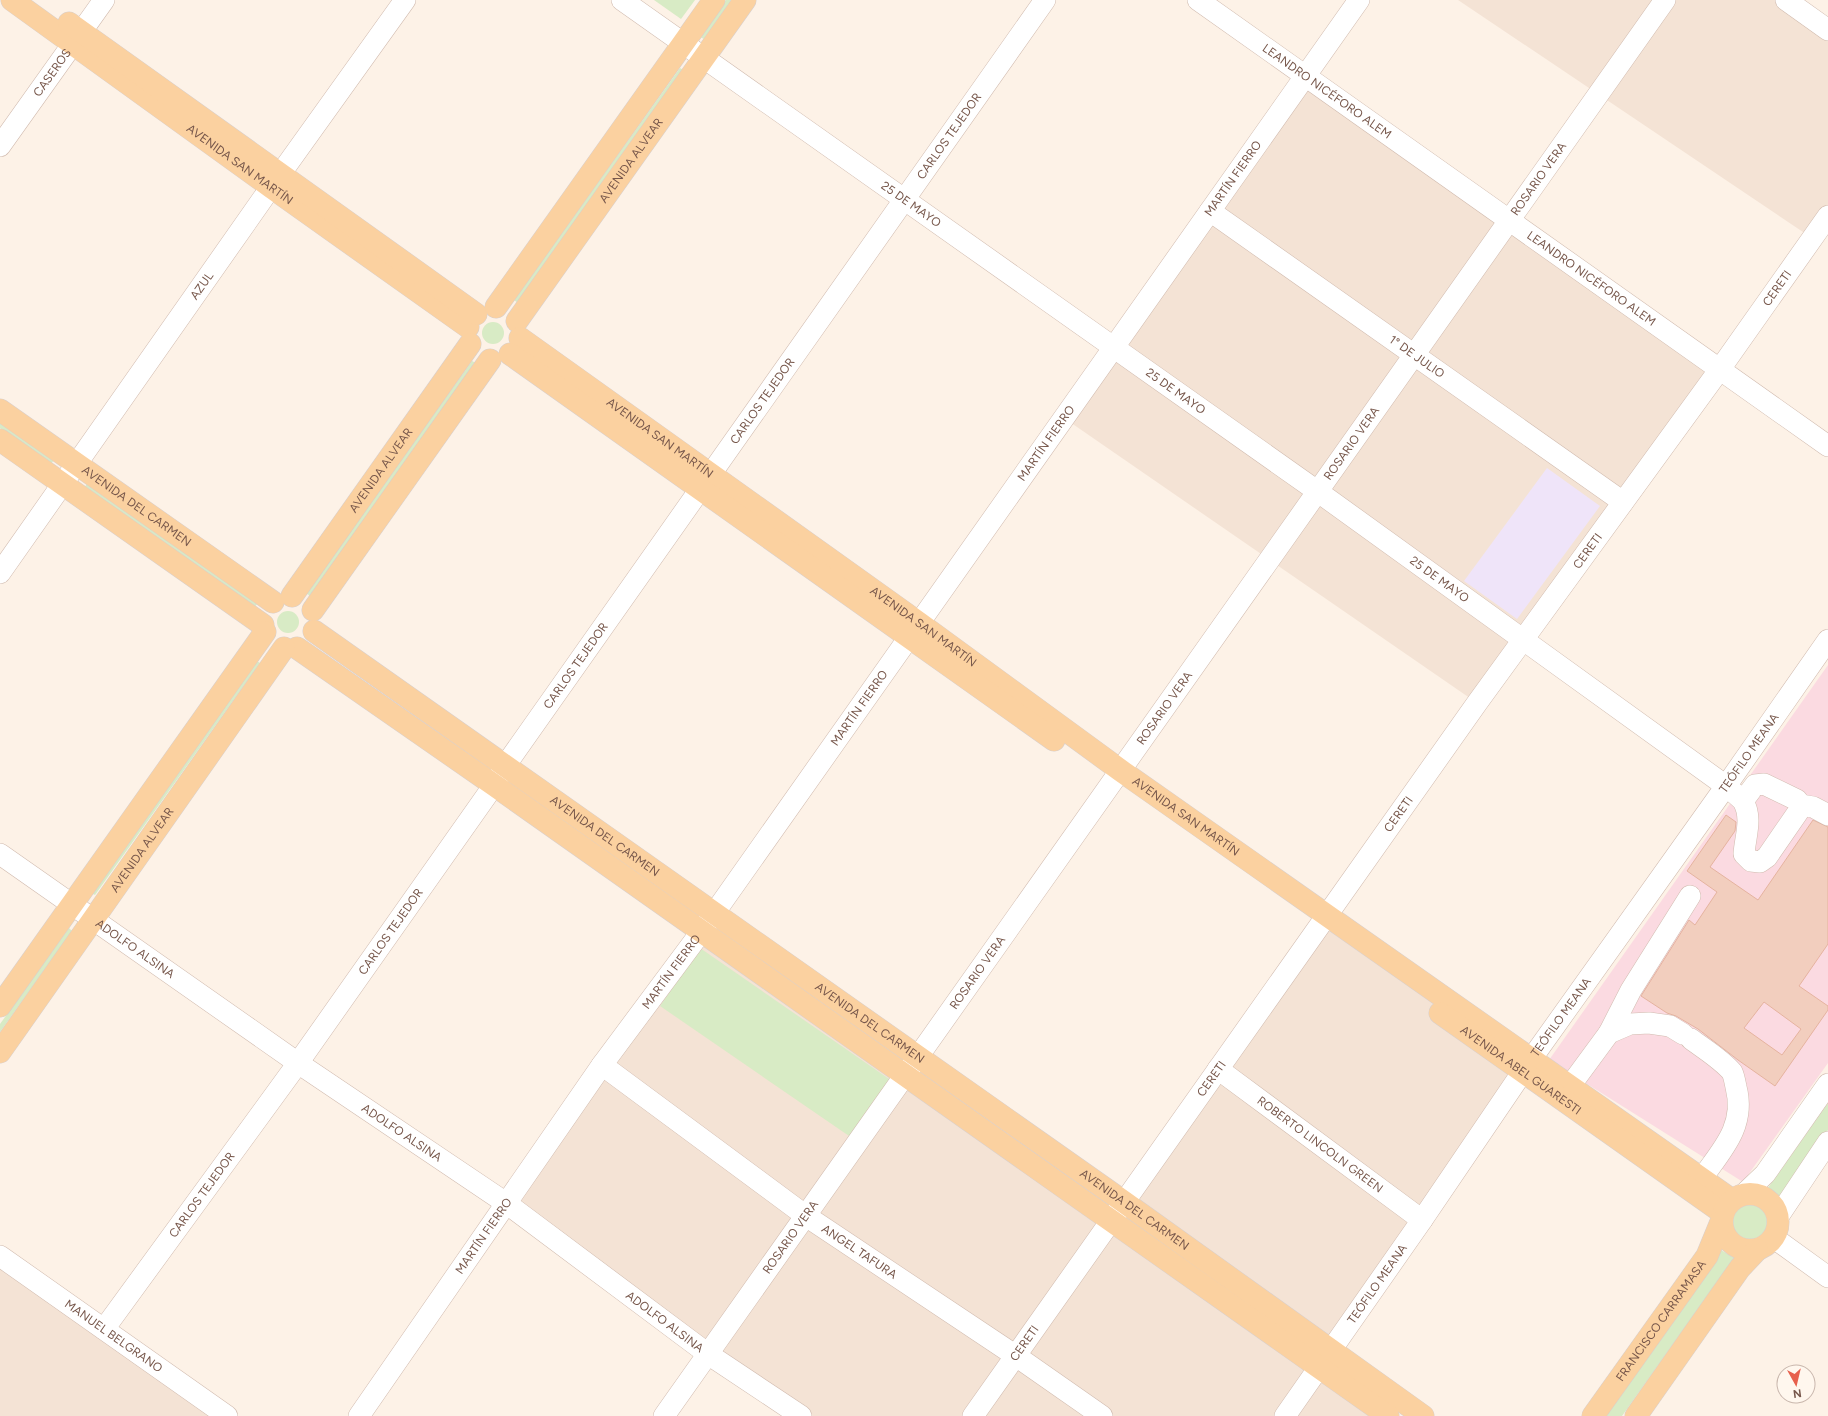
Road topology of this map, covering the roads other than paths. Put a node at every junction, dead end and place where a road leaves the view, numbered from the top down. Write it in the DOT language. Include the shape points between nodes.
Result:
graph roads {
  1 [pos="12,0"];
  2 [pos="37,0"];
  3 [pos="104,0"];
  4 [pos="405,0"];
  5 [pos="622,0"];
  6 [pos="714,0"];
  7 [pos="744,0"];
  8 [pos="1045,0"];
  9 [pos="1198,0"];
  10 [pos="1359,0"];
  11 [pos="1665,0"];
  12 [pos="1786,0"];
  13 [pos="1828,30"];
  14 [pos="77,38"];
  15 [pos="683,44"];
  16 [pos="704,58"];
  17 [pos="1306,76"];
  18 [pos="0,146"];
  19 [pos="276,180"];
  20 [pos="904,199"];
  21 [pos="1210,211"];
  22 [pos="1828,216"];
  23 [pos="1509,220"];
  24 [pos="477,323"];
  25 [pos="509,343"];
  26 [pos="1114,348"];
  27 [pos="1415,354"];
  28 [pos="1720,369"];
  29 [pos="0,410"];
  30 [pos="0,440"];
  31 [pos="1828,446"];
  32 [pos="77,464"];
  33 [pos="705,482"];
  34 [pos="62,484"];
  35 [pos="1318,492"];
  36 [pos="1623,502"];
  37 [pos="0,573"];
  38 [pos="283,599"];
  39 [pos="314,620"];
  40 [pos="264,629"];
  41 [pos="914,631"];
  42 [pos="1523,640"];
  43 [pos="1828,640"];
  44 [pos="290,648"];
  45 [pos="505,766"];
  46 [pos="1116,775"];
  47 [pos="494,785"];
  48 [pos="1726,786"];
  49 [pos="1743,801"];
  50 [pos="1800,805"];
  51 [pos="1828,815"];
  52 [pos="0,854"];
  53 [pos="1690,896"];
  54 [pos="72,905"];
  55 [pos="715,913"];
  56 [pos="93,920"];
  57 [pos="1322,921"];
  58 [pos="701,932"];
  59 [pos="0,1006"];
  60 [pos="1609,1032"];
  61 [pos="0,1052"];
  62 [pos="918,1057"];
  63 [pos="298,1063"];
  64 [pos="602,1065"];
  65 [pos="1527,1065"];
  66 [pos="1218,1069"];
  67 [pos="905,1075"];
  68 [pos="1828,1084"];
  69 [pos="1570,1086"];
  70 [pos="1828,1142"];
  71 [pos="1702,1178"];
  72 [pos="1124,1202"];
  73 [pos="506,1203"];
  74 [pos="1730,1207"];
  75 [pos="806,1216"];
  76 [pos="1112,1220"];
  77 [pos="1422,1220"];
  78 [pos="1769,1235"];
  79 [pos="0,1256"];
  80 [pos="1828,1277"];
  81 [pos="104,1329"];
  82 [pos="708,1354"];
  83 [pos="1016,1356"];
  84 [pos="1325,1359"];
  85 [pos="227,1416"];
  86 [pos="359,1416"];
  87 [pos="664,1416"];
  88 [pos="801,1416"];
  89 [pos="974,1416"];
  90 [pos="1102,1416"];
  91 [pos="1285,1416"];
  92 [pos="1388,1416"];
  93 [pos="1423,1416"];
  94 [pos="1593,1416"];
  95 [pos="1636,1416"];
  1 -- 14 [label="main road, AVENIDA SAN MARTÍN"];
  2 -- 14 [label="main road, AVENIDA SAN MARTÍN"];
  3 -- 14 [label="street, CASEROS"];
  4 -- 19 [label="street, AZUL"];
  5 -- 15 [label="street, 25 DE MAYO"];
  6 -- 15 [label="main road, AVENIDA ALVEAR"];
  7 -- 16 [label="main road, AVENIDA ALVEAR"];
  8 -- 20 [label="street, CARLOS TEJEDOR"];
  9 -- 17 [label="street, LEANDRO NICÉFORO ALEM"];
  10 -- 17 [label="street, MARTÍN FIERRO"];
  11 -- 23 [label="street, ROSARIO VERA"];
  12 -- 13 [label="street"];
  14 -- 18 [label="street, CASEROS"];
  14 -- 19 [label="main road, AVENIDA SAN MARTÍN"];
  15 -- 16 [label="street, 25 DE MAYO"];
  15 -- 24 [label="main road, AVENIDA ALVEAR"];
  16 -- 20 [label="street, 25 DE MAYO"];
  16 -- 25 [label="main road, AVENIDA ALVEAR"];
  17 -- 21 [label="street, MARTÍN FIERRO"];
  17 -- 23 [label="street, LEANDRO NICÉFORO ALEM"];
  19 -- 24 [label="main road, AVENIDA SAN MARTÍN"];
  19 -- 32 [label="street, AZUL"];
  20 -- 26 [label="street, 25 DE MAYO"];
  20 -- 33 [label="street, CARLOS TEJEDOR"];
  21 -- 26 [label="street, MARTÍN FIERRO"];
  21 -- 27 [label="street, 1° DE JULIO"];
  22 -- 28 [label="street, CERETI"];
  23 -- 27 [label="street, ROSARIO VERA"];
  23 -- 28 [label="street, LEANDRO NICÉFORO ALEM"];
  24 -- 25 [label="main road" via="504,309"];
  24 -- 25 [label="main road" via="474,352 481,357"];
  24 -- 38 [label="main road, AVENIDA ALVEAR"];
  25 -- 33 [label="main road, AVENIDA SAN MARTÍN"];
  25 -- 39 [label="main road, AVENIDA ALVEAR"];
  26 -- 35 [label="street, 25 DE MAYO"];
  26 -- 41 [label="street, MARTÍN FIERRO"];
  27 -- 35 [label="street, ROSARIO VERA"];
  27 -- 36 [label="street, 1° DE JULIO"];
  28 -- 31 [label="street, LEANDRO NICÉFORO ALEM"];
  28 -- 36 [label="street, CERETI"];
  29 -- 32 [label="main road, AVENIDA DEL CARMEN"];
  30 -- 34 [label="main road, AVENIDA DEL CARMEN"];
  32 -- 34 [label="street, AZUL"];
  32 -- 38 [label="main road, AVENIDA DEL CARMEN"];
  33 -- 41 [label="main road, AVENIDA SAN MARTÍN"];
  33 -- 45 [label="street, CARLOS TEJEDOR"];
  34 -- 37 [label="street, AZUL"];
  34 -- 40 [label="main road, AVENIDA DEL CARMEN"];
  35 -- 42 [label="street, 25 DE MAYO"];
  35 -- 46 [label="street, ROSARIO VERA"];
  36 -- 42 [label="street, CERETI"];
  38 -- 39 [label="main road" via="304,601"];
  38 -- 40 [label="main road" via="267,608"];
  39 -- 44 [label="main road" via="307,641"];
  39 -- 45 [label="main road, AVENIDA DEL CARMEN"];
  40 -- 44 [label="main road" via="276,645"];
  40 -- 54 [label="main road"];
  41 -- 46 [label="main road, AVENIDA SAN MARTÍN"];
  41 -- 55 [label="street, MARTÍN FIERRO"];
  42 -- 48 [label="street, 25 DE MAYO"];
  42 -- 57 [label="street, CERETI"];
  43 -- 48 [label="street, TEÓFILO MEANA"];
  44 -- 47 [label="main road, AVENIDA DEL CARMEN"];
  44 -- 56 [label="main road, AVENIDA ALVEAR"];
  45 -- 47 [label="street, CARLOS TEJEDOR"];
  45 -- 55 [label="main road, AVENIDA DEL CARMEN"];
  46 -- 57 [label="main road, AVENIDA SAN MARTÍN"];
  46 -- 62 [label="street, ROSARIO VERA"];
  47 -- 58 [label="main road, AVENIDA DEL CARMEN"];
  47 -- 63 [label="street, CARLOS TEJEDOR"];
  48 -- 49 [label="street, 25 DE MAYO"];
  48 -- 65 [label="street, TEÓFILO MEANA"];
  49 -- 50 [label="street" via="1755,785 1764,784 1797,800"];
  49 -- 50 [label="street" via="1749,827 1744,843 1744,854 1751,861 1760,862 1767,857 1798,812"];
  50 -- 51 [label="street" via="1813,807"];
  52 -- 54 [label="street, ADOLFO ALSINA"];
  53 -- 60 [label="street" via="1631,990"];
  54 -- 56 [label="street, ADOLFO ALSINA"];
  54 -- 59 [label="main road"];
  55 -- 58 [label="street, MARTÍN FIERRO"];
  55 -- 62 [label="main road, AVENIDA DEL CARMEN"];
  56 -- 61 [label="main road, AVENIDA ALVEAR"];
  56 -- 63 [label="street, ADOLFO ALSINA"];
  57 -- 65 [label="main road, AVENIDA ABEL GUARESTI"];
  57 -- 66 [label="street, CERETI"];
  58 -- 64 [label="street, MARTÍN FIERRO"];
  58 -- 67 [label="main road, AVENIDA DEL CARMEN"];
  60 -- 69 [label="street"];
  60 -- 71 [label="street" via="1630,1024 1670,1026 1708,1051 1732,1073 1738,1094 1738,1117 1731,1138"];
  62 -- 67 [label="street, ROSARIO VERA"];
  62 -- 72 [label="main road, AVENIDA DEL CARMEN"];
  63 -- 73 [label="street, ADOLFO ALSINA"];
  63 -- 81 [label="street, CARLOS TEJEDOR"];
  64 -- 73 [label="street, MARTÍN FIERRO"];
  64 -- 75 [label="street, ANGEL TAFURA"];
  65 -- 69 [label="main road, AVENIDA ABEL GUARESTI"];
  65 -- 74 [label="main road, AVENIDA ABEL GUARESTI"];
  65 -- 77 [label="street, TEÓFILO MEANA"];
  66 -- 72 [label="street, CERETI"];
  66 -- 77 [label="street, ROBERTO LINCOLN GREEN"];
  67 -- 75 [label="street, ROSARIO VERA"];
  67 -- 76 [label="main road, AVENIDA DEL CARMEN"];
  68 -- 74 [label="street, FRANCISCO CARRAMASA" via="1765,1174"];
  69 -- 71 [label="main road, AVENIDA ABEL GUARESTI"];
  70 -- 78 [label="street"];
  71 -- 74 [label="main road, AVENIDA ABEL GUARESTI"];
  72 -- 76 [label="street, CERETI"];
  72 -- 84 [label="main road, AVENIDA DEL CARMEN"];
  73 -- 82 [label="street, ADOLFO ALSINA"];
  73 -- 86 [label="street, MARTÍN FIERRO"];
  74 -- 78 [label="main road" via="1753,1194 1762,1196 1775,1209"];
  74 -- 78 [label="main road" via="1726,1238 1732,1245 1748,1250"];
  74 -- 94 [label="main road, FRANCISCO CARRAMASA" via="1707,1256"];
  75 -- 82 [label="street, ROSARIO VERA"];
  75 -- 83 [label="street, ANGEL TAFURA"];
  76 -- 83 [label="street, CERETI"];
  76 -- 84 [label="main road, AVENIDA DEL CARMEN"];
  77 -- 84 [label="street, TEÓFILO MEANA"];
  78 -- 80 [label="street"];
  78 -- 95 [label="main road" via="1740,1268"];
  79 -- 81 [label="street, MANUEL BELGRANO"];
  81 -- 85 [label="street, MANUEL BELGRANO"];
  82 -- 87 [label="street, ROSARIO VERA"];
  82 -- 88 [label="street, ADOLFO ALSINA"];
  83 -- 89 [label="street, CERETI"];
  83 -- 90 [label="street, ANGEL TAFURA"];
  84 -- 91 [label="street, TEÓFILO MEANA"];
  84 -- 92 [label="main road, AVENIDA DEL CARMEN"];
  84 -- 93 [label="main road, AVENIDA DEL CARMEN"];
}
